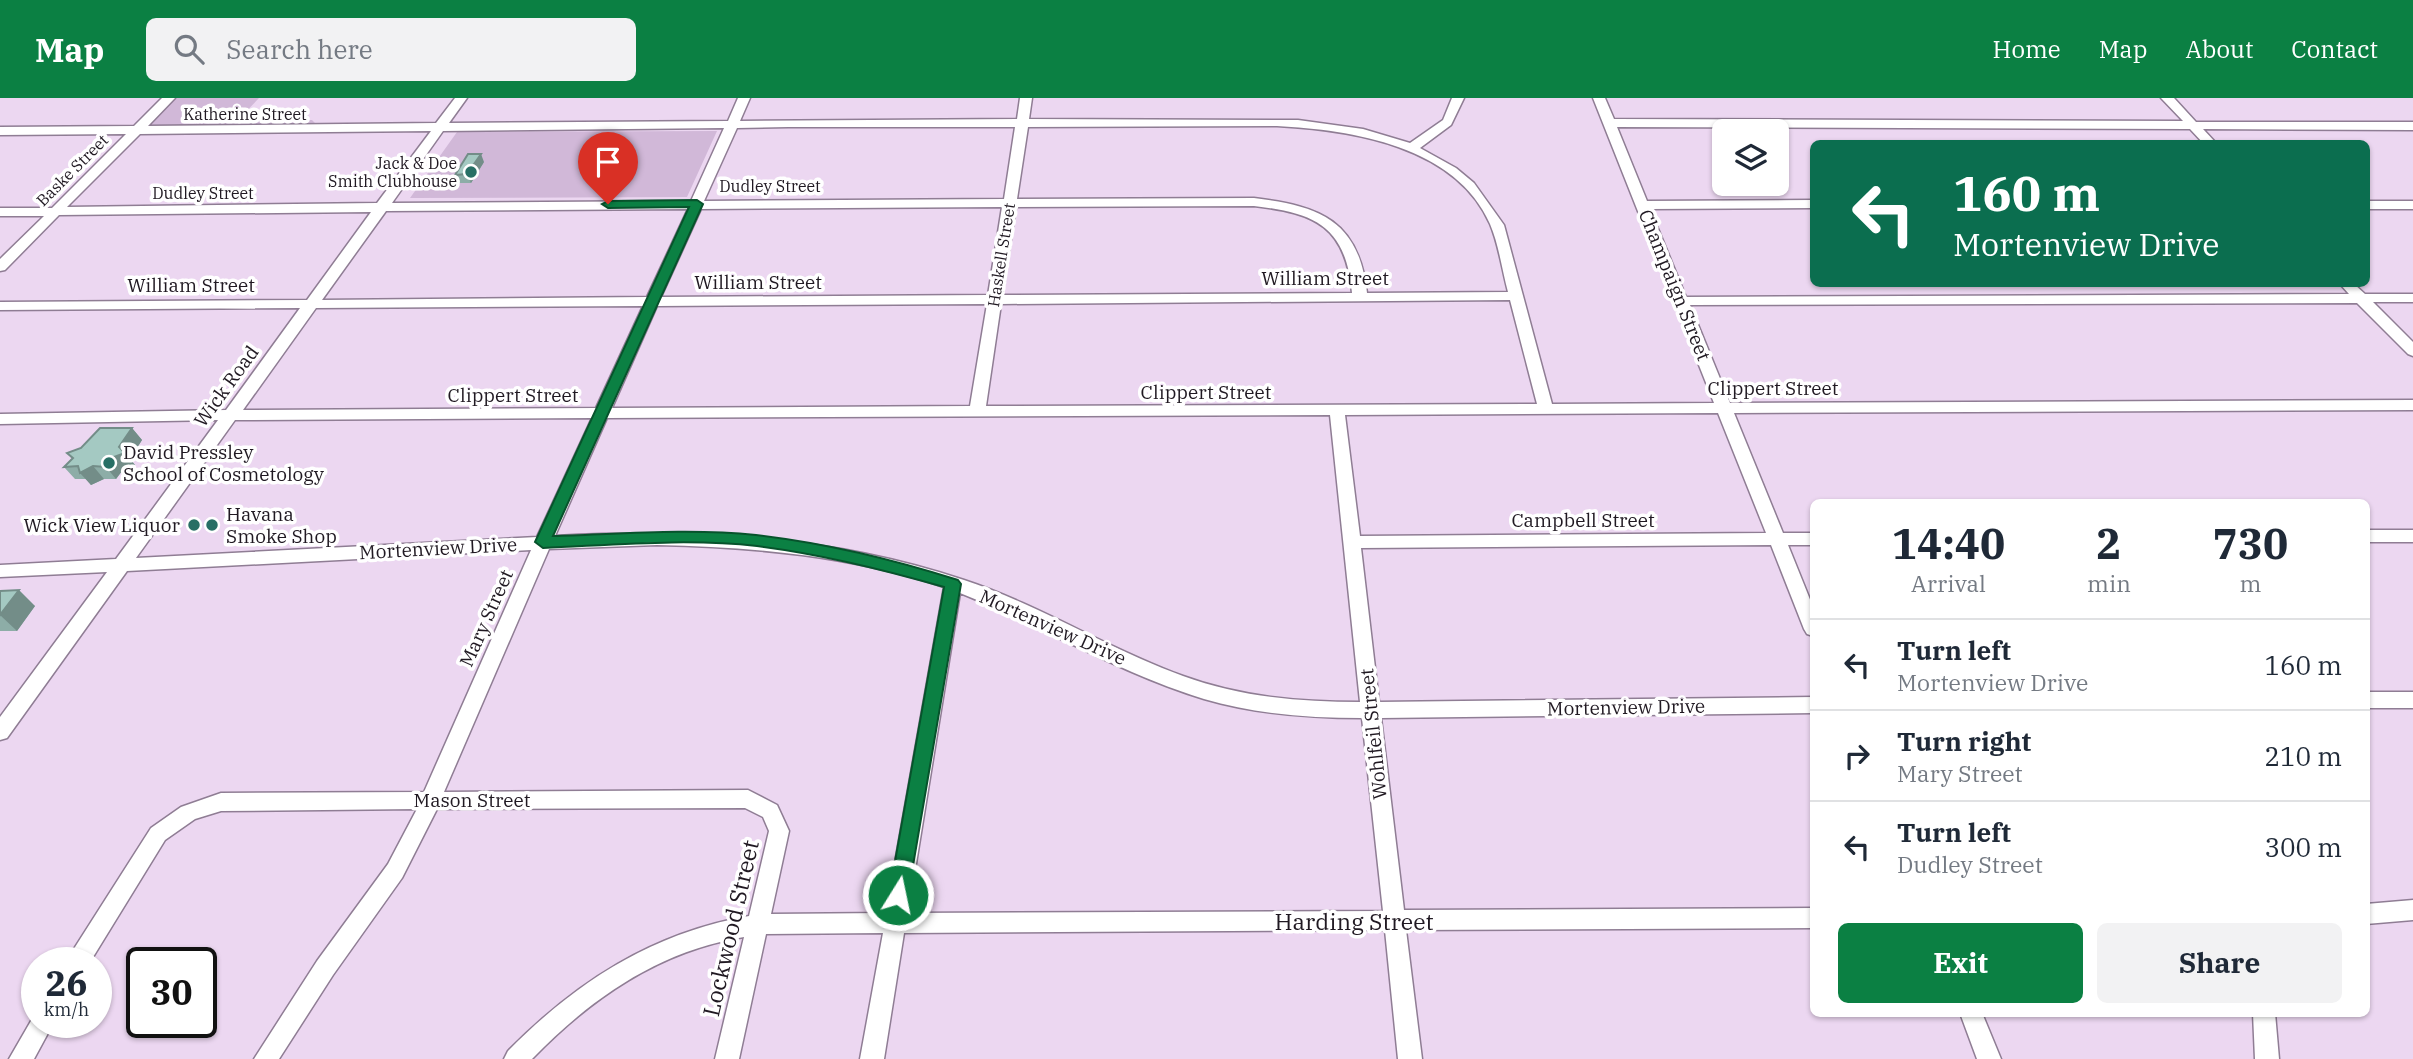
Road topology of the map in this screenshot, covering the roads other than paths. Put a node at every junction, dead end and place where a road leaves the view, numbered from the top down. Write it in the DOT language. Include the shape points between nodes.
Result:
graph roads {
  1 [pos="169,98"];
  2 [pos="461,98"];
  3 [pos="744,98"];
  4 [pos="1026,98"];
  5 [pos="1458,98"];
  6 [pos="1599,98"];
  7 [pos="2167,98"];
  8 [pos="1022,123"];
  9 [pos="1609,123"];
  10 [pos="2193,124"];
  11 [pos="732,125"];
  12 [pos="2413,125"];
  13 [pos="440,128"];
  14 [pos="137,130"];
  15 [pos="0,131"];
  16 [pos="2207,140"];
  17 [pos="1411,148"];
  18 [pos="1009,202"];
  19 [pos="697,204"];
  20 [pos="1810,204"];
  21 [pos="1642,205"];
  22 [pos="2370,205"];
  23 [pos="2413,205"];
  24 [pos="381,209"];
  25 [pos="0,212"];
  26 [pos="55,212"];
  27 [pos="0,267"];
  28 [pos="2350,287"];
  29 [pos="1516,296"];
  30 [pos="1360,297"];
  31 [pos="2361,298"];
  32 [pos="2413,298"];
  33 [pos="994,299"];
  34 [pos="1682,301"];
  35 [pos="654,302"];
  36 [pos="312,303"];
  37 [pos="0,306"];
  38 [pos="2413,351"];
  39 [pos="2413,405"];
  40 [pos="1724,408"];
  41 [pos="1546,409"];
  42 [pos="1337,410"];
  43 [pos="977,413"];
  44 [pos="601,414"];
  45 [pos="230,415"];
  46 [pos="0,419"];
  47 [pos="2370,536"];
  48 [pos="2413,536"];
  49 [pos="1777,539"];
  50 [pos="1810,539"];
  51 [pos="543,542"];
  52 [pos="1353,542"];
  53 [pos="121,565"];
  54 [pos="0,571"];
  55 [pos="953,584"];
  56 [pos="1810,622"];
  57 [pos="2370,700"];
  58 [pos="2413,700"];
  59 [pos="1810,705"];
  60 [pos="1370,709"];
  61 [pos="0,732"];
  62 [pos="431,800"];
  63 [pos="770,811"];
  64 [pos="2413,910"];
  65 [pos="2370,914"];
  66 [pos="1810,918"];
  67 [pos="1395,921"];
  68 [pos="894,922"];
  69 [pos="759,924"];
  70 [pos="87,947"];
  71 [pos="1973,1017"];
  72 [pos="2264,1017"];
  73 [pos="33,1038"];
  74 [pos="21,1059"];
  75 [pos="266,1059"];
  76 [pos="516,1059"];
  77 [pos="727,1059"];
  78 [pos="872,1059"];
  79 [pos="1410,1059"];
  80 [pos="1989,1059"];
  81 [pos="2267,1059"];
  1 -- 14 [label="street, Baske Street"];
  2 -- 13 [label="street, Wick Road"];
  3 -- 11 [label="street, Mary Street"];
  4 -- 8 [label="street, Haskell Street"];
  5 -- 17 [label="street" via="1454,114 1443,128"];
  6 -- 9 [label="street, Champaign Street"];
  7 -- 10 [label="street"];
  8 -- 11 [label="street, Katherine Street"];
  8 -- 17 [label="street, Katherine Street" via="1307,124 1372,135"];
  8 -- 18 [label="street, Haskell Street"];
  9 -- 10 [label="street"];
  9 -- 21 [label="street, Champaign Street"];
  10 -- 12 [label="street"];
  10 -- 16 [label="street"];
  11 -- 13 [label="street, Katherine Street"];
  11 -- 19 [label="street, Mary Street"];
  13 -- 14 [label="street, Katherine Street"];
  13 -- 24 [label="street, Wick Road"];
  14 -- 15 [label="street, Katherine Street"];
  14 -- 26 [label="street, Baske Street"];
  17 -- 29 [label="street" via="1452,171 1483,200 1497,225"];
  18 -- 19 [label="street, Dudley Street"];
  18 -- 30 [label="street, Dudley Street" via="1244,202 1285,207 1319,219 1343,238 1354,256"];
  18 -- 33 [label="street, Haskell Street"];
  19 -- 24 [label="street, Dudley Street"];
  19 -- 35 [label="street, Mary Street"];
  20 -- 21 [label="street"];
  21 -- 34 [label="street, Champaign Street"];
  22 -- 23 [label="street"];
  24 -- 26 [label="street, Dudley Street"];
  24 -- 36 [label="street, Wick Road"];
  25 -- 26 [label="street, Dudley Street"];
  26 -- 27 [label="street, Baske Street"];
  28 -- 31 [label="street"];
  29 -- 30 [label="street, William Street"];
  29 -- 41 [label="street"];
  30 -- 33 [label="street, William Street"];
  31 -- 32 [label="street"];
  31 -- 34 [label="street"];
  31 -- 38 [label="street"];
  33 -- 35 [label="street, William Street"];
  33 -- 43 [label="street, Haskell Street"];
  34 -- 40 [label="street, Champaign Street"];
  35 -- 36 [label="street, William Street"];
  35 -- 44 [label="street, Mary Street"];
  36 -- 37 [label="street, William Street"];
  36 -- 45 [label="street, Wick Road"];
  39 -- 40 [label="street, Clippert Street"];
  40 -- 41 [label="street, Clippert Street"];
  40 -- 49 [label="street, Champaign Street"];
  41 -- 42 [label="street, Clippert Street"];
  42 -- 43 [label="street, Clippert Street"];
  42 -- 52 [label="street, Wohlfeil Street"];
  43 -- 44 [label="street, Clippert Street"];
  44 -- 45 [label="street, Clippert Street"];
  44 -- 51 [label="street, Mary Street"];
  45 -- 46 [label="street, Clippert Street"];
  45 -- 53 [label="street, Wick Road"];
  47 -- 48 [label="street"];
  49 -- 50 [label="street, Campbell Street"];
  49 -- 52 [label="street, Campbell Street"];
  49 -- 56 [label="street, Champaign Street"];
  51 -- 53 [label="street, Mortenview Drive"];
  51 -- 55 [label="street, Mortenview Drive" via="680,537 754,540 849,554"];
  51 -- 62 [label="street, Mary Street"];
  52 -- 60 [label="street, Wohlfeil Street"];
  53 -- 54 [label="street, Mortenview Drive"];
  53 -- 61 [label="street, Wick Road"];
  55 -- 60 [label="street, Mortenview Drive" via="1009,604 1155,673 1212,693 1258,703"];
  55 -- 68 [label="street"];
  57 -- 58 [label="street"];
  59 -- 60 [label="street, Mortenview Drive"];
  60 -- 67 [label="street, Wohlfeil Street"];
  62 -- 63 [label="street, Mason Street" via="739,799 757,802"];
  62 -- 70 [label="street, Mason Street" via="220,802 202,807 174,821 151,843"];
  62 -- 75 [label="street, Mary Street" via="395,872"];
  63 -- 69 [label="street, Lockwood Street" via="778,823 778,842"];
  64 -- 65 [label="street"];
  66 -- 67 [label="street, Harding Street"];
  67 -- 68 [label="street, Harding Street"];
  67 -- 79 [label="street, Wohlfeil Street"];
  68 -- 69 [label="street, Harding Street"];
  68 -- 78 [label="street"];
  69 -- 76 [label="street, Harding Street" via="689,939 617,972 556,1018"];
  69 -- 77 [label="street, Lockwood Street"];
  71 -- 80 [label="street"];
  72 -- 81 [label="street"];
  73 -- 74 [label="street"];
}
